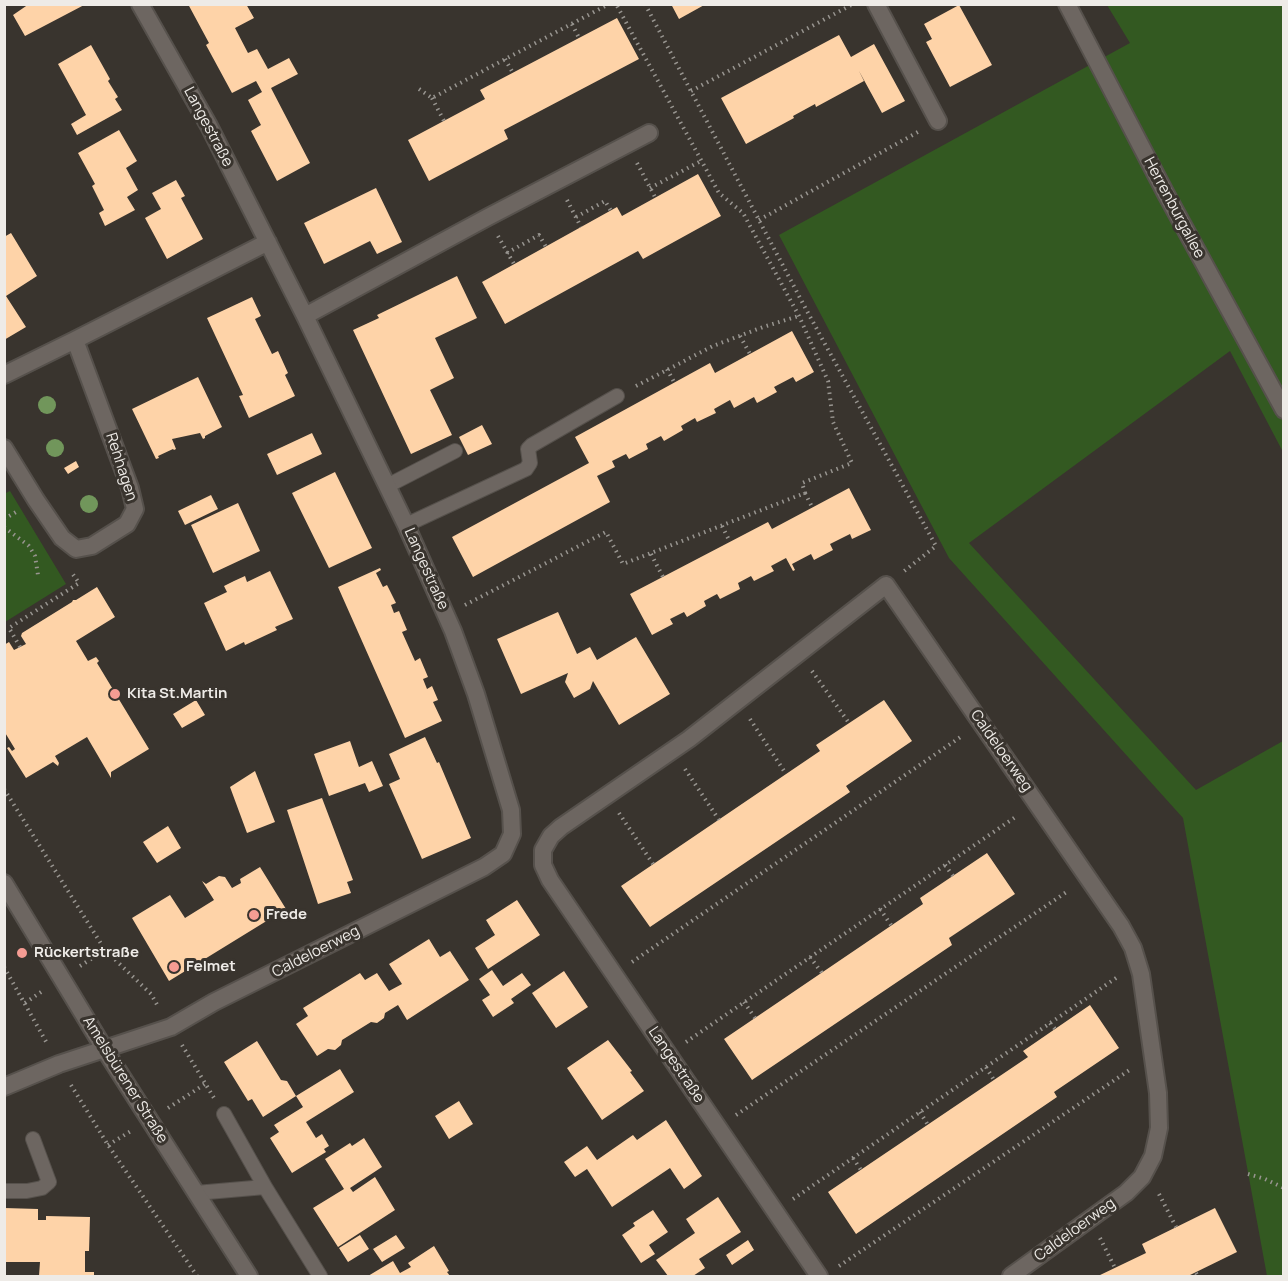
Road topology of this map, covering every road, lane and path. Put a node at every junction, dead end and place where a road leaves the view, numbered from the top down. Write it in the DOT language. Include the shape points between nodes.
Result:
graph roads {
  1 [pos="140,4"];
  2 [pos="609,4"];
  3 [pos="616,4"];
  4 [pos="645,4"];
  5 [pos="853,4"];
  6 [pos="876,4"];
  7 [pos="1067,4"];
  8 [pos="572,24"];
  9 [pos="579,38"];
  10 [pos="505,59"];
  11 [pos="513,73"];
  12 [pos="419,89"];
  13 [pos="691,91"];
  14 [pos="432,98"];
  15 [pos="444,121"];
  16 [pos="938,121"];
  17 [pos="649,133"];
  18 [pos="627,144"];
  19 [pos="701,161"];
  20 [pos="650,188"];
  21 [pos="655,197"];
  22 [pos="610,211"];
  23 [pos="488,217"];
  24 [pos="576,217"];
  25 [pos="759,220"];
  26 [pos="268,242"];
  27 [pos="546,247"];
  28 [pos="507,253"];
  29 [pos="514,264"];
  30 [pos="305,316"];
  31 [pos="799,316"];
  32 [pos="740,336"];
  33 [pos="75,340"];
  34 [pos="750,354"];
  35 [pos="667,369"];
  36 [pos="4,375"];
  37 [pos="674,382"];
  38 [pos="617,396"];
  39 [pos="1284,410"];
  40 [pos="4,448"];
  41 [pos="455,451"];
  42 [pos="387,486"];
  43 [pos="805,493"];
  44 [pos="812,507"];
  45 [pos="406,525"];
  46 [pos="4,526"];
  47 [pos="722,526"];
  48 [pos="730,542"];
  49 [pos="76,549"];
  50 [pos="651,554"];
  51 [pos="38,575"];
  52 [pos="663,577"];
  53 [pos="886,585"];
  54 [pos="446,615"];
  55 [pos="20,647"];
  56 [pos="800,653"];
  57 [pos="738,701"];
  58 [pos="849,723"];
  59 [pos="981,723"];
  60 [pos="673,750"];
  61 [pos="786,774"];
  62 [pos="4,789"];
  63 [pos="607,795"];
  64 [pos="1036,803"];
  65 [pos="719,820"];
  66 [pos="512,834"];
  67 [pos="653,864"];
  68 [pos="945,865"];
  69 [pos="952,876"];
  70 [pos="1088,878"];
  71 [pos="4,882"];
  72 [pos="880,909"];
  73 [pos="891,925"];
  74 [pos="810,957"];
  75 [pos="1138,963"];
  76 [pos="4,967"];
  77 [pos="822,973"];
  78 [pos="614,974"];
  79 [pos="744,1002"];
  80 [pos="754,1018"];
  81 [pos="1050,1023"];
  82 [pos="171,1027"];
  83 [pos="1055,1029"];
  84 [pos="105,1050"];
  85 [pos="668,1054"];
  86 [pos="1152,1054"];
  87 [pos="59,1064"];
  88 [pos="986,1067"];
  89 [pos="994,1080"];
  90 [pos="4,1087"];
  91 [pos="920,1112"];
  92 [pos="224,1114"];
  93 [pos="928,1125"];
  94 [pos="718,1127"];
  95 [pos="33,1139"];
  96 [pos="853,1158"];
  97 [pos="1147,1169"];
  98 [pos="861,1170"];
  99 [pos="1248,1174"];
  100 [pos="265,1187"];
  101 [pos="1284,1188"];
  102 [pos="4,1191"];
  103 [pos="196,1193"];
  104 [pos="775,1212"];
  105 [pos="1091,1219"];
  106 [pos="1176,1227"];
  107 [pos="1115,1268"];
  108 [pos="826,1273"];
  109 [pos="197,1276"];
  110 [pos="249,1276"];
  111 [pos="320,1276"];
  112 [pos="1011,1276"];
  1 -- 26 [label="street, Langestraße"];
  2 -- 8 [label="path"];
  3 -- 19 [label="path"];
  4 -- 13 [label="path"];
  5 -- 13 [label="path"];
  6 -- 16 [label="street"];
  7 -- 39 [label="street, Herrenburgallee"];
  8 -- 9 [label="path"];
  8 -- 10 [label="path"];
  10 -- 11 [label="path"];
  10 -- 14 [label="path"];
  12 -- 14 [label="path"];
  13 -- 25 [label="path"];
  14 -- 15 [label="path"];
  16 -- 25 [label="path"];
  17 -- 18 [label="street"];
  18 -- 20 [label="path"];
  18 -- 23 [label="street"];
  19 -- 20 [label="path"];
  19 -- 31 [label="path" via="718,193 743,213"];
  20 -- 21 [label="path"];
  22 -- 24 [label="path" via="605,201"];
  23 -- 28 [label="path"];
  23 -- 30 [label="street"];
  25 -- 53 [label="path" via="936,546"];
  26 -- 30 [label="street, Langestraße"];
  26 -- 33 [label="street"];
  27 -- 28 [label="path" via="539,235"];
  28 -- 29 [label="path"];
  30 -- 42 [label="street, Langestraße"];
  31 -- 32 [label="path"];
  31 -- 43 [label="path" via="828,381 832,422 852,464 802,483"];
  32 -- 34 [label="path"];
  32 -- 35 [label="path"];
  33 -- 36 [label="street"];
  33 -- 49 [label="street, Rehhagen" via="135,509 127,524 92,546"];
  35 -- 37 [label="path"];
  35 -- 38 [label="path"];
  38 -- 45 [label="lane" via="532,445 526,469"];
  40 -- 49 [label="street" via="62,538"];
  41 -- 42 [label="lane"];
  42 -- 45 [label="street, Langestraße"];
  43 -- 44 [label="path"];
  43 -- 47 [label="path"];
  45 -- 54 [label="street, Langestraße"];
  46 -- 51 [label="path" via="29,546"];
  47 -- 48 [label="path"];
  47 -- 50 [label="path"];
  49 -- 55 [label="path" via="71,571 79,583 9,628"];
  50 -- 52 [label="path"];
  50 -- 54 [label="path" via="623,564 606,532"];
  53 -- 56 [label="street"];
  53 -- 59 [label="street, Caldeloerweg"];
  54 -- 66 [label="street, Langestraße" via="480,704 511,810"];
  56 -- 57 [label="street"];
  56 -- 58 [label="path"];
  57 -- 60 [label="street"];
  57 -- 61 [label="path"];
  59 -- 64 [label="street, Caldeloerweg"];
  59 -- 78 [label="path"];
  60 -- 63 [label="street"];
  60 -- 65 [label="path"];
  62 -- 82 [label="path" via="105,950 151,994"];
  63 -- 67 [label="path"];
  63 -- 78 [label="street, Langestraße" via="551,836 543,850 543,865"];
  64 -- 68 [label="path"];
  64 -- 70 [label="street, Caldeloerweg"];
  66 -- 82 [label="street, Caldeloerweg" via="503,854 483,867"];
  68 -- 69 [label="path"];
  68 -- 72 [label="path"];
  70 -- 75 [label="street, Caldeloerweg" via="1121,926"];
  70 -- 94 [label="path"];
  71 -- 84 [label="street, Amelsbürener Straße"];
  72 -- 73 [label="path"];
  72 -- 74 [label="path"];
  74 -- 77 [label="path"];
  74 -- 79 [label="path"];
  75 -- 81 [label="path"];
  75 -- 86 [label="street, Caldeloerweg"];
  76 -- 87 [label="path"];
  78 -- 85 [label="street, Langestraße"];
  79 -- 80 [label="path"];
  79 -- 85 [label="path"];
  81 -- 83 [label="path"];
  81 -- 88 [label="path"];
  82 -- 84 [label="street, Caldeloerweg"];
  82 -- 92 [label="path"];
  84 -- 87 [label="street"];
  84 -- 103 [label="street, Amelsbürener Straße"];
  85 -- 94 [label="street, Langestraße"];
  86 -- 97 [label="street, Caldeloerweg" via="1159,1128"];
  86 -- 108 [label="path"];
  87 -- 90 [label="street"];
  87 -- 109 [label="path" via="108,1146"];
  88 -- 89 [label="path"];
  88 -- 91 [label="path"];
  91 -- 93 [label="path"];
  91 -- 96 [label="path"];
  92 -- 100 [label="lane"];
  94 -- 104 [label="street, Langestraße"];
  95 -- 102 [label="lane" via="49,1182 27,1191"];
  96 -- 98 [label="path"];
  96 -- 104 [label="path"];
  97 -- 105 [label="street, Caldeloerweg" via="1126,1193"];
  97 -- 106 [label="path"];
  99 -- 101 [label="path"];
  100 -- 103 [label="lane"];
  100 -- 111 [label="lane"];
  103 -- 110 [label="street, Amelsbürener Straße"];
  104 -- 108 [label="street, Langestraße"];
  105 -- 107 [label="path"];
  105 -- 112 [label="street, Caldeloerweg"];
}
